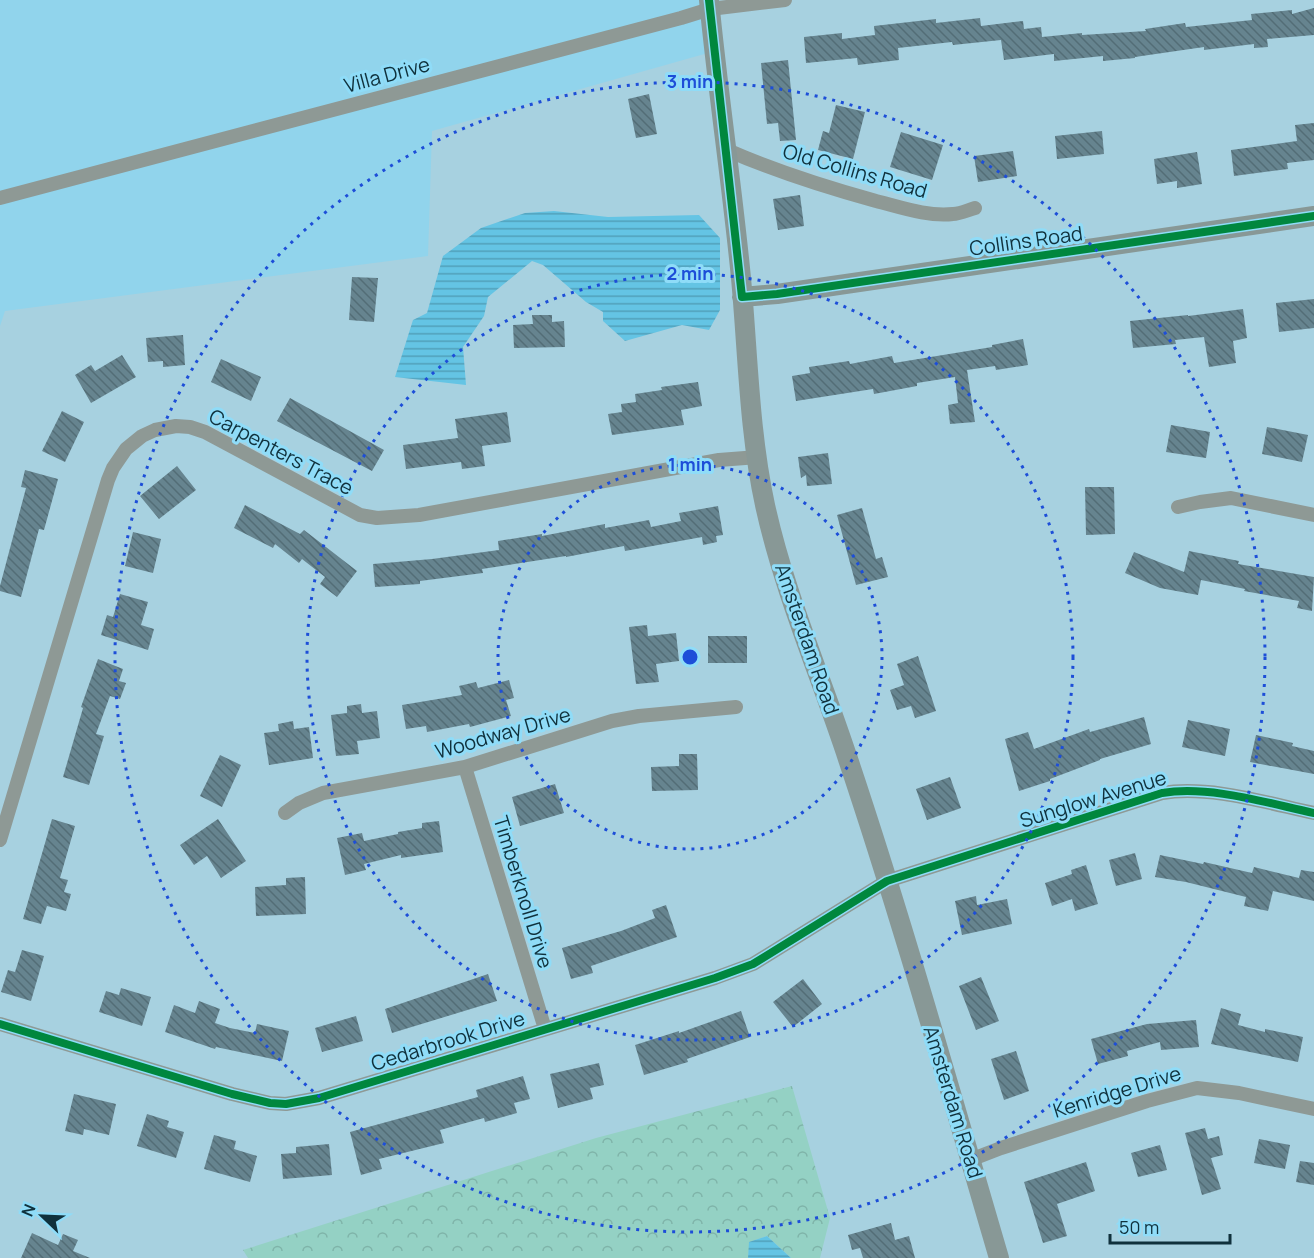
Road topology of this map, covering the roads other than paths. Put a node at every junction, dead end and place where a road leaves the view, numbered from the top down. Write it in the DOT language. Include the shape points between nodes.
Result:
graph roads {
  1 [pos="785,0"];
  2 [pos="709,5"];
  3 [pos="727,150"];
  4 [pos="0,198"];
  5 [pos="975,208"];
  6 [pos="1314,216"];
  7 [pos="742,297"];
  8 [pos="758,457"];
  9 [pos="1178,507"];
  10 [pos="1314,515"];
  11 [pos="736,706"];
  12 [pos="465,767"];
  13 [pos="285,813"];
  14 [pos="1314,813"];
  15 [pos="0,840"];
  16 [pos="887,881"];
  17 [pos="0,1024"];
  18 [pos="545,1029"];
  19 [pos="1314,1109"];
  20 [pos="970,1160"];
  21 [pos="999,1258"];
  1 -- 2 [label="street, Villa Drive"];
  2 -- 3 [label="main road, Amsterdam Road"];
  2 -- 4 [label="street, Villa Drive" via="658,25"];
  3 -- 5 [label="street, Old Collins Road" via="837,190 902,208 935,214"];
  3 -- 7 [label="main road, Amsterdam Road"];
  6 -- 7 [label="main road, Collins Road"];
  7 -- 8 [label="main road, Amsterdam Road"];
  8 -- 15 [label="street, Carpenters Trace" via="720,460 419,515 377,518 350,510 205,432 176,426 142,436 126,449 108,480"];
  8 -- 16 [label="main road, Amsterdam Road" via="765,504 782,569"];
  9 -- 10 [label="street" via="1231,498"];
  11 -- 12 [label="street, Woodway Drive" via="612,721"];
  12 -- 13 [label="street, Woodway Drive" via="323,793"];
  12 -- 18 [label="street, Timberknoll Drive"];
  14 -- 16 [label="street, Sunglow Avenue" via="1233,796 1181,790 1162,793"];
  16 -- 18 [label="street, Cedarbrook Drive" via="753,964"];
  16 -- 20 [label="main road, Amsterdam Road"];
  17 -- 18 [label="street, Cedarbrook Drive" via="270,1104 319,1098"];
  19 -- 20 [label="street, Kenridge Drive" via="1197,1088"];
  20 -- 21 [label="main road, Amsterdam Road"];
}
